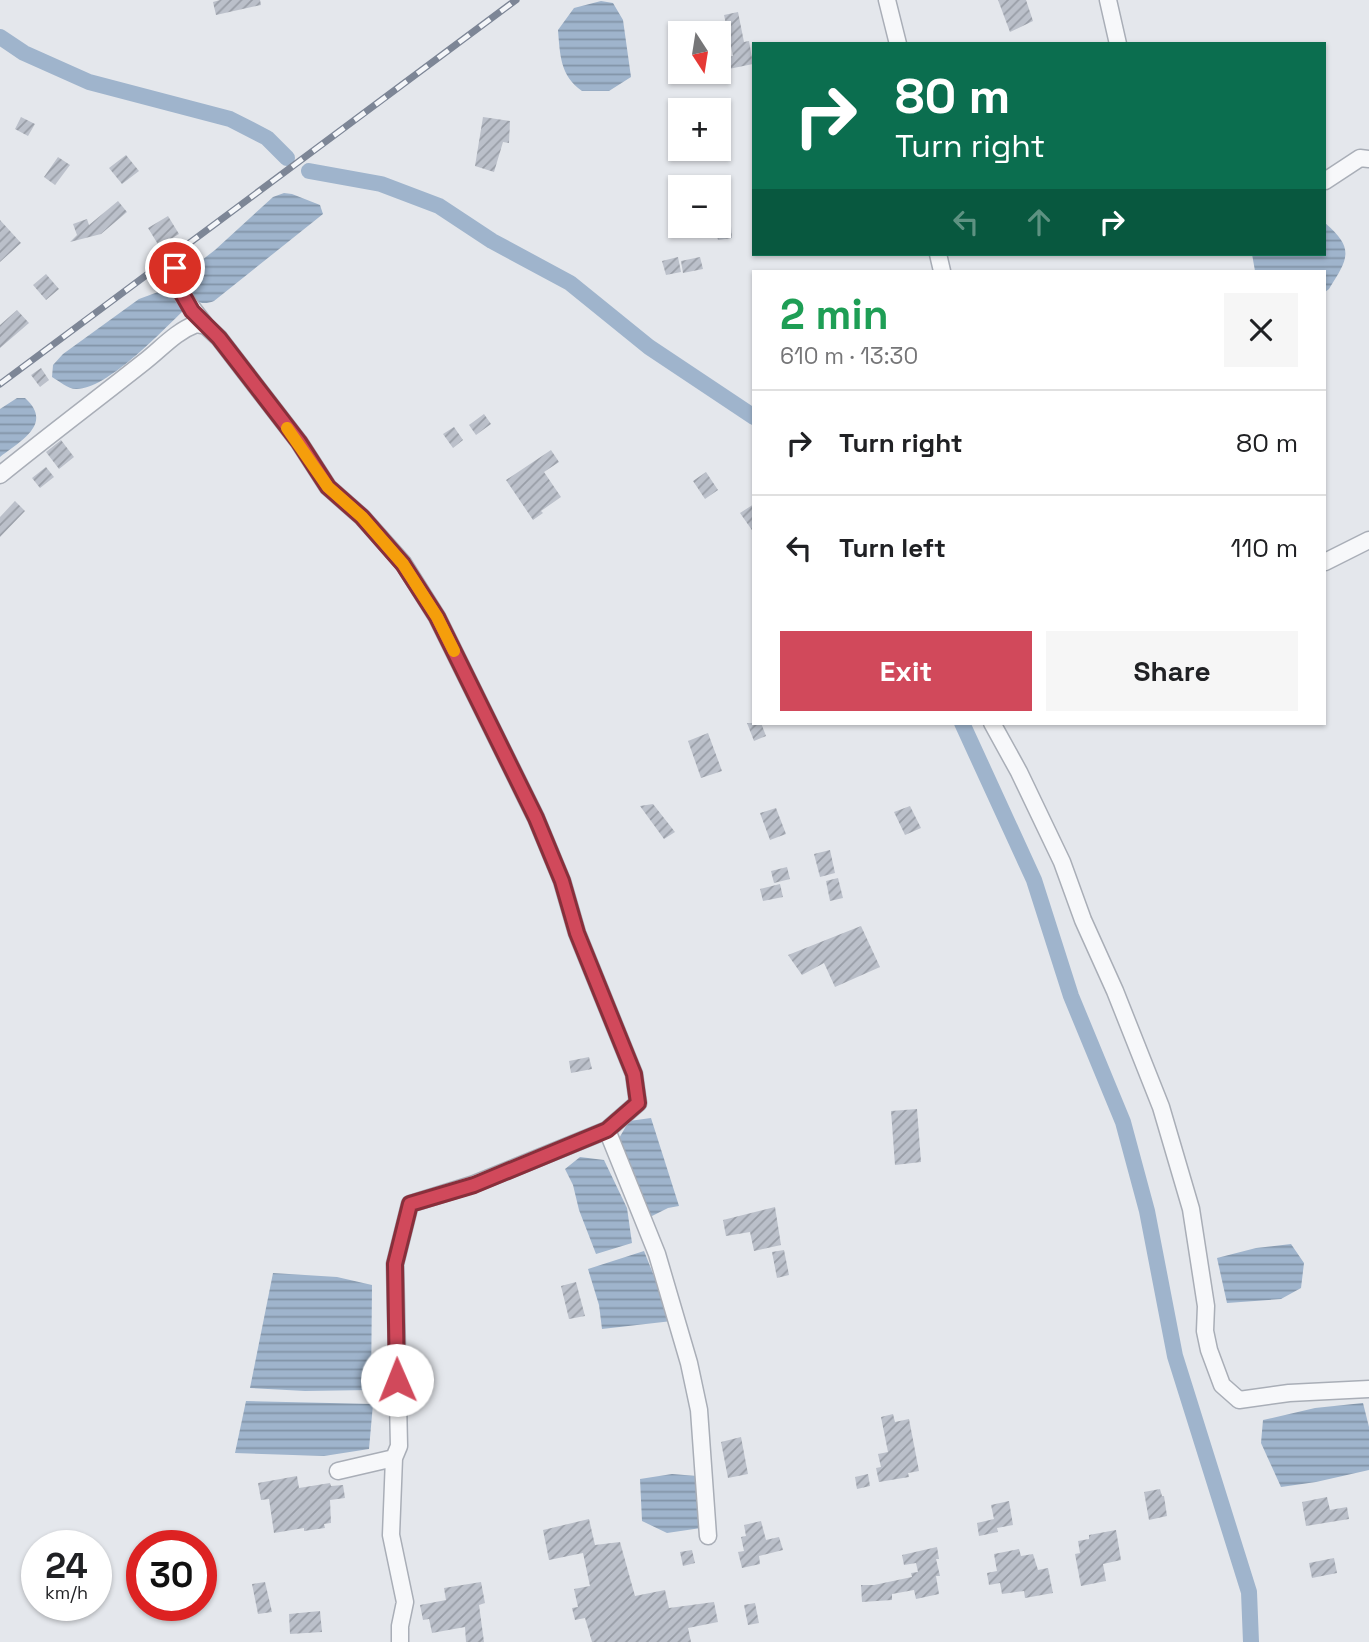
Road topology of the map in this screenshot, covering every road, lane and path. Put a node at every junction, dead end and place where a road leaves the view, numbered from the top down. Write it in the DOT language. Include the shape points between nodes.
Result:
graph roads {
  1 [pos="887,0"];
  2 [pos="1108,0"];
  3 [pos="898,42"];
  4 [pos="1118,42"];
  5 [pos="1369,159"];
  6 [pos="1326,180"];
  7 [pos="175,260"];
  8 [pos="206,326"];
  9 [pos="0,475"];
  10 [pos="1369,540"];
  11 [pos="1326,562"];
  12 [pos="993,725"];
  13 [pos="607,1130"];
  14 [pos="1369,1390"];
  15 [pos="394,1458"];
  16 [pos="338,1471"];
  17 [pos="708,1536"];
  18 [pos="400,1642"];
  1 -- 3 [label="street"];
  2 -- 4 [label="street"];
  5 -- 6 [label="street" via="1360,158"];
  7 -- 8 [label="street" via="174,278 180,292"];
  8 -- 9 [label="street" via="196,324 178,333"];
  8 -- 13 [label="street" via="299,442 328,487 403,564 437,617 478,697 536,818 634,1074 638,1103"];
  10 -- 11 [label="street"];
  12 -- 14 [label="street" via="1062,862 1161,1107 1191,1209 1206,1306 1205,1331 1222,1385 1239,1400"];
  13 -- 15 [label="street" via="474,1185 410,1204 395,1264 399,1447"];
  13 -- 17 [label="street" via="657,1254 689,1363 699,1410"];
  15 -- 16 [label="street"];
  15 -- 18 [label="street" via="391,1535 405,1602"];
}
